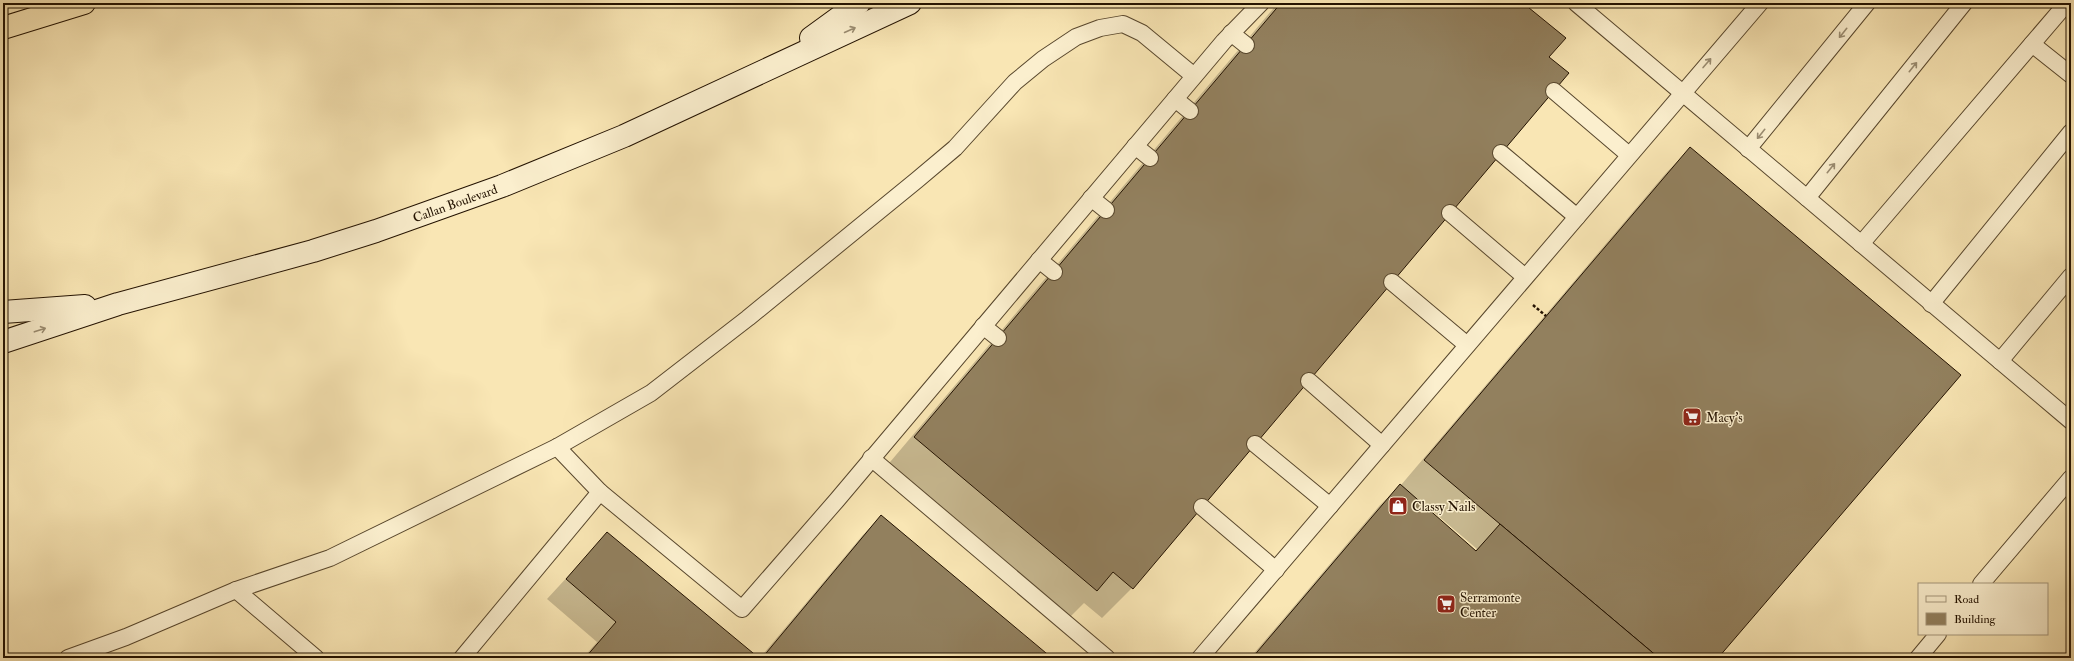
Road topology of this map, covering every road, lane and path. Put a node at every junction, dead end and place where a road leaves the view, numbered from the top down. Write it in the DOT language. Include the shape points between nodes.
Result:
graph roads {
  1 [pos="84,3"];
  2 [pos="859,3"];
  3 [pos="910,3"];
  4 [pos="1261,3"];
  5 [pos="1576,3"];
  6 [pos="1760,3"];
  7 [pos="1867,3"];
  8 [pos="1964,3"];
  9 [pos="2067,3"];
  10 [pos="3,28"];
  11 [pos="1231,33"];
  12 [pos="2032,44"];
  13 [pos="1246,45"];
  14 [pos="776,64"];
  15 [pos="1194,76"];
  16 [pos="2071,76"];
  17 [pos="1554,91"];
  18 [pos="1682,93"];
  19 [pos="1175,98"];
  20 [pos="1190,111"];
  21 [pos="2071,132"];
  22 [pos="1135,146"];
  23 [pos="1748,149"];
  24 [pos="1501,153"];
  25 [pos="1629,155"];
  26 [pos="1150,158"];
  27 [pos="1091,198"];
  28 [pos="1807,198"];
  29 [pos="1106,210"];
  30 [pos="1450,214"];
  31 [pos="1577,217"];
  32 [pos="1862,244"];
  33 [pos="1039,260"];
  34 [pos="1054,272"];
  35 [pos="2071,276"];
  36 [pos="1525,277"];
  37 [pos="1392,282"];
  38 [pos="118,304"];
  39 [pos="1932,304"];
  40 [pos="3,312"];
  41 [pos="983,326"];
  42 [pos="998,338"];
  43 [pos="3,342"];
  44 [pos="1467,346"];
  45 [pos="2000,361"];
  46 [pos="1308,381"];
  47 [pos="2071,421"];
  48 [pos="1255,444"];
  49 [pos="1382,445"];
  50 [pos="557,447"];
  51 [pos="871,458"];
  52 [pos="2071,478"];
  53 [pos="600,492"];
  54 [pos="1330,506"];
  55 [pos="1202,507"];
  56 [pos="1276,570"];
  57 [pos="1982,583"];
  58 [pos="236,590"];
  59 [pos="1937,635"];
  60 [pos="68,658"];
  61 [pos="316,658"];
  62 [pos="462,658"];
  63 [pos="1107,658"];
  64 [pos="1200,658"];
  65 [pos="1918,658"];
  1 -- 10 [label="highway"];
  2 -- 14 [label="street, Callan Boulevard"];
  14 -- 3 [label="street, Callan Boulevard, one-way"];
  4 -- 11 [label="lane"];
  5 -- 18 [label="lane"];
  18 -- 6 [label="lane, one-way"];
  7 -- 23 [label="lane, one-way"];
  28 -- 8 [label="lane, one-way"];
  9 -- 12 [label="lane"];
  11 -- 13 [label="lane"];
  11 -- 15 [label="lane"];
  12 -- 16 [label="lane"];
  12 -- 32 [label="lane"];
  14 -- 38 [label="street, Callan Boulevard" via="624,136 495,188 313,251"];
  15 -- 19 [label="lane"];
  15 -- 50 [label="lane" via="1142,33 1123,24 1100,28 1076,37 1015,82 955,148 748,318 650,393"];
  17 -- 25 [label="lane"];
  18 -- 23 [label="lane"];
  18 -- 25 [label="lane"];
  19 -- 20 [label="lane"];
  19 -- 22 [label="lane"];
  21 -- 39 [label="lane"];
  22 -- 26 [label="lane"];
  22 -- 27 [label="lane"];
  23 -- 28 [label="lane"];
  24 -- 31 [label="lane"];
  25 -- 31 [label="lane"];
  27 -- 29 [label="lane"];
  27 -- 33 [label="lane"];
  28 -- 32 [label="lane"];
  30 -- 36 [label="lane"];
  31 -- 36 [label="lane"];
  32 -- 39 [label="lane"];
  33 -- 34 [label="lane"];
  33 -- 41 [label="lane"];
  35 -- 45 [label="lane"];
  36 -- 44 [label="lane"];
  37 -- 44 [label="lane"];
  38 -- 40 [label="street, Callan Boulevard"];
  43 -- 38 [label="street, Callan Boulevard, one-way"];
  39 -- 45 [label="lane"];
  41 -- 42 [label="lane"];
  41 -- 51 [label="lane"];
  44 -- 49 [label="lane"];
  45 -- 47 [label="lane"];
  46 -- 49 [label="lane"];
  48 -- 54 [label="lane"];
  49 -- 54 [label="lane"];
  50 -- 53 [label="lane"];
  50 -- 58 [label="lane" via="330,558"];
  51 -- 53 [label="lane" via="742,609"];
  51 -- 63 [label="lane"];
  52 -- 57 [label="lane"];
  53 -- 62 [label="lane"];
  54 -- 56 [label="lane"];
  55 -- 56 [label="lane"];
  56 -- 64 [label="lane"];
  58 -- 60 [label="lane" via="126,637"];
  58 -- 61 [label="lane"];
  59 -- 65 [label="lane"];
}
